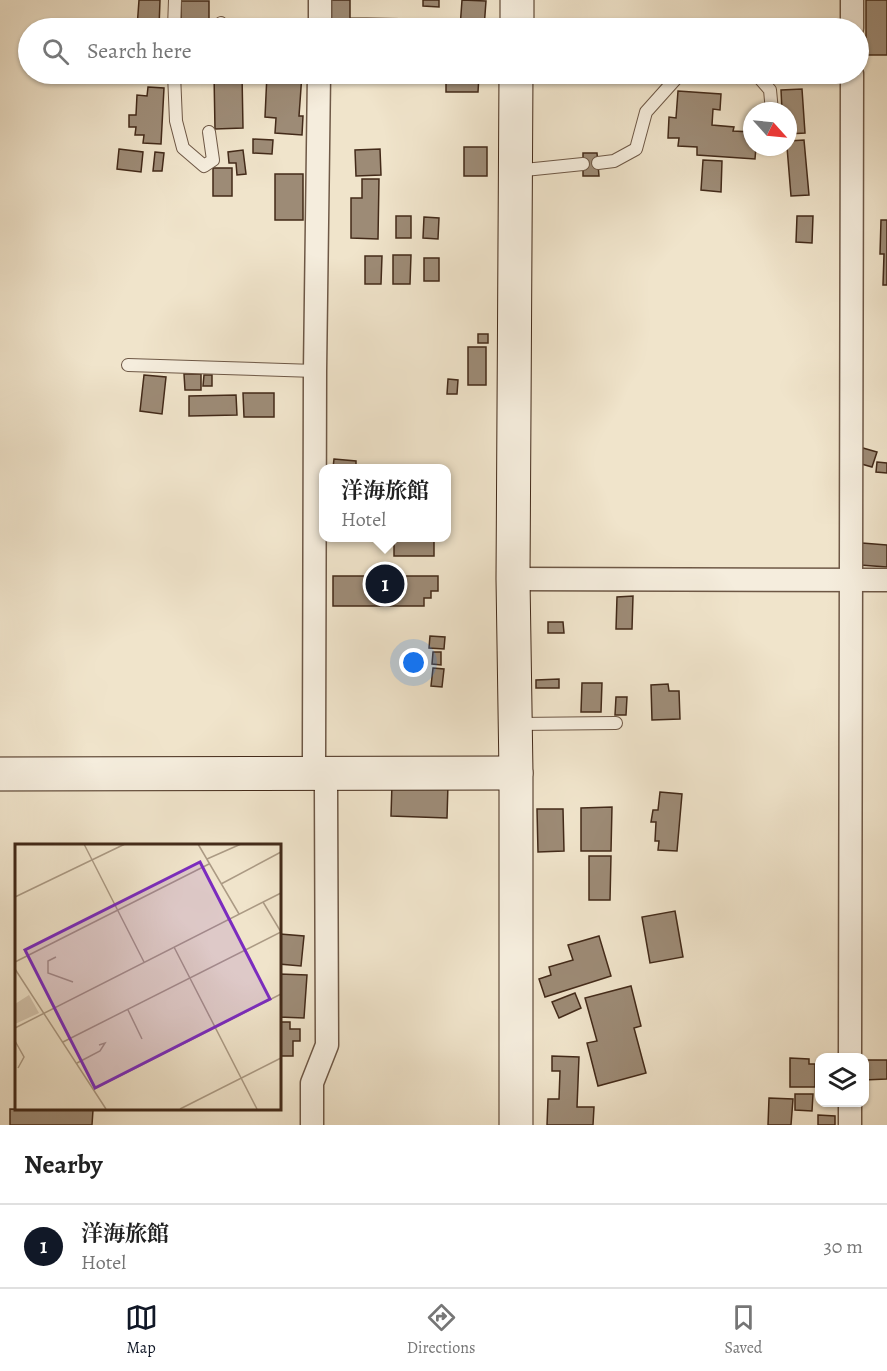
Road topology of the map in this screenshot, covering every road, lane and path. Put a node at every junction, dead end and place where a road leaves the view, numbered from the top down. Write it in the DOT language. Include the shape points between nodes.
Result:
graph roads {
  1 [pos="175,0"];
  2 [pos="320,0"];
  3 [pos="517,0"];
  4 [pos="852,0"];
  5 [pos="174,18"];
  6 [pos="320,18"];
  7 [pos="517,18"];
  8 [pos="852,18"];
  9 [pos="174,84"];
  10 [pos="319,84"];
  11 [pos="516,84"];
  12 [pos="671,84"];
  13 [pos="765,84"];
  14 [pos="852,84"];
  15 [pos="771,102"];
  16 [pos="209,132"];
  17 [pos="598,163"];
  18 [pos="583,164"];
  19 [pos="514,171"];
  20 [pos="128,364"];
  21 [pos="315,371"];
  22 [pos="513,579"];
  23 [pos="850,580"];
  24 [pos="887,580"];
  25 [pos="615,723"];
  26 [pos="516,724"];
  27 [pos="320,772"];
  28 [pos="516,773"];
  29 [pos="0,774"];
  30 [pos="850,1053"];
  31 [pos="850,1107"];
  32 [pos="312,1125"];
  33 [pos="516,1125"];
  34 [pos="850,1125"];
  1 -- 5 [label="lane"];
  2 -- 6 [label="street"];
  3 -- 7 [label="street"];
  4 -- 8 [label="street"];
  9 -- 16 [label="lane" via="176,121 183,148 204,166 213,160"];
  10 -- 21 [label="street"];
  11 -- 19 [label="street"];
  12 -- 17 [label="lane" via="646,112 636,149 614,161"];
  13 -- 15 [label="lane"];
  14 -- 23 [label="street"];
  18 -- 19 [label="lane"];
  19 -- 22 [label="street"];
  20 -- 21 [label="lane"];
  21 -- 27 [label="street" via="314,759"];
  22 -- 23 [label="street"];
  22 -- 26 [label="street"];
  23 -- 24 [label="street"];
  23 -- 30 [label="street"];
  25 -- 26 [label="lane"];
  26 -- 28 [label="street"];
  27 -- 28 [label="street"];
  27 -- 29 [label="street"];
  27 -- 32 [label="street" via="326,788 327,1046 312,1083"];
  28 -- 33 [label="street"];
  31 -- 34 [label="street"];
}
